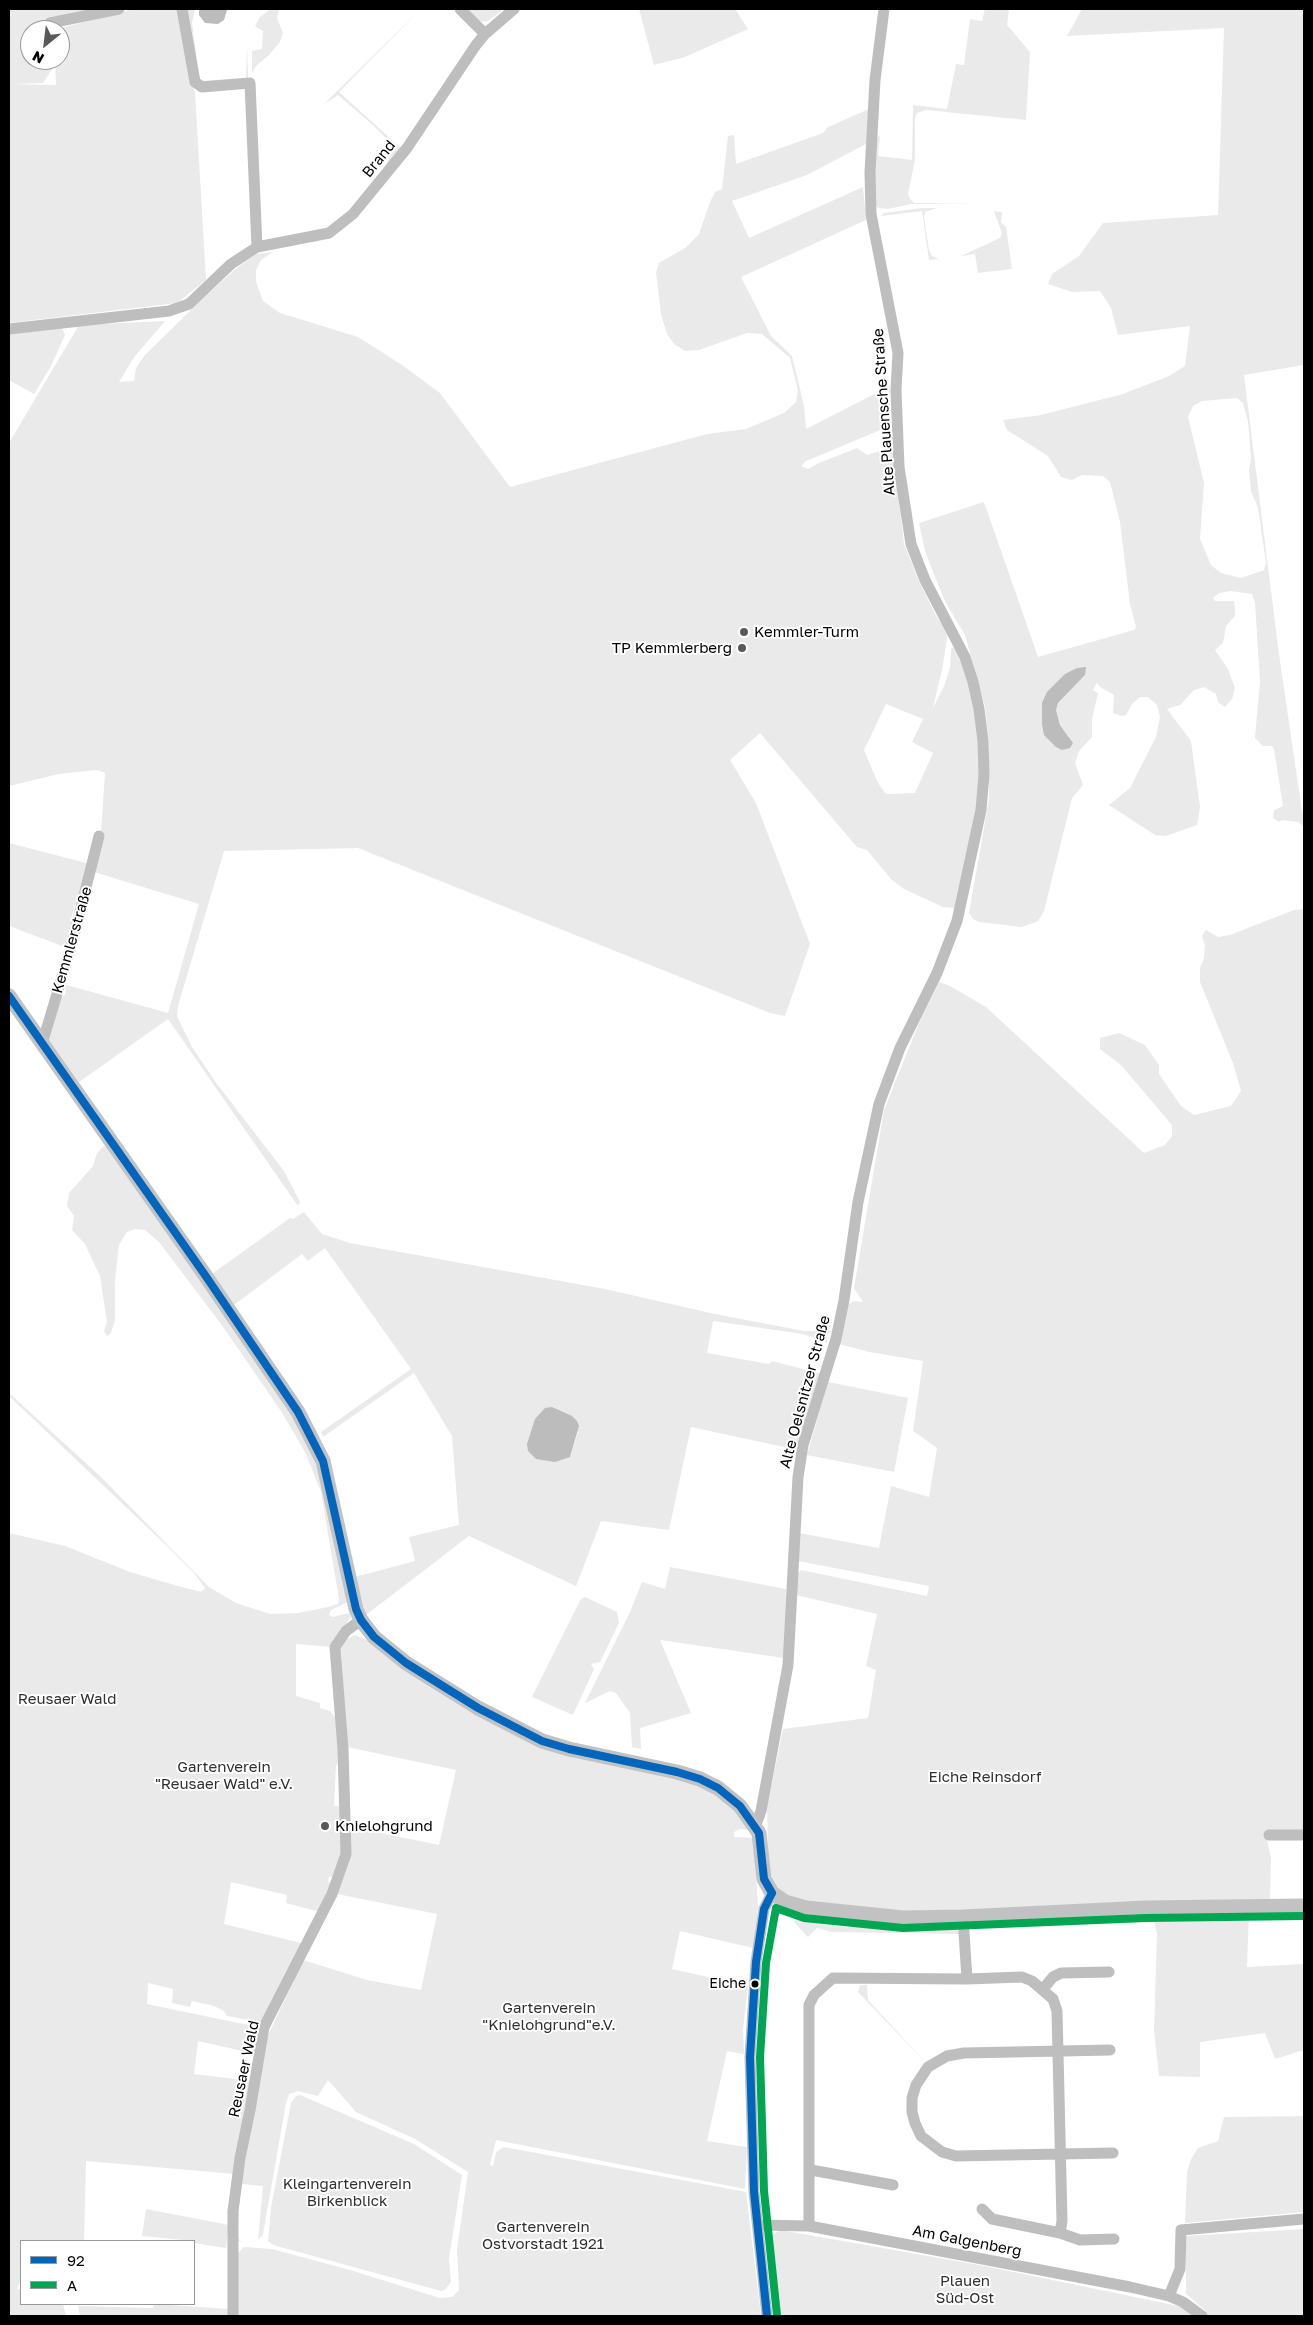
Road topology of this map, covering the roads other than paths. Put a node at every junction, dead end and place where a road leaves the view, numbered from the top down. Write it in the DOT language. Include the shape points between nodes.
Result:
graph roads {
  1 [pos="119,9"];
  2 [pos="182,9"];
  3 [pos="460,9"];
  4 [pos="514,9"];
  5 [pos="884,9"];
  6 [pos="65,20"];
  7 [pos="485,34"];
  8 [pos="257,247"];
  9 [pos="9,329"];
  10 [pos="99,836"];
  11 [pos="9,996"];
  12 [pos="922,1002"];
  13 [pos="42,1044"];
  14 [pos="361,1620"];
  15 [pos="755,1828"];
  16 [pos="1304,1835"];
  17 [pos="1269,1836"];
  18 [pos="772,1893"];
  19 [pos="1304,1906"];
  20 [pos="963,1917"];
  21 [pos="1109,1972"];
  22 [pos="967,1979"];
  23 [pos="1043,1989"];
  24 [pos="1110,2050"];
  25 [pos="1058,2051"];
  26 [pos="1113,2153"];
  27 [pos="1061,2155"];
  28 [pos="811,2170"];
  29 [pos="893,2185"];
  30 [pos="982,2209"];
  31 [pos="1304,2219"];
  32 [pos="758,2225"];
  33 [pos="809,2226"];
  34 [pos="1060,2233"];
  35 [pos="1114,2239"];
  36 [pos="1168,2296"];
  37 [pos="234,2313"];
  38 [pos="768,2316"];
  39 [pos="1202,2316"];
  1 -- 6 [label="street"];
  2 -- 8 [label="street" via="195,82 202,86 250,84"];
  3 -- 7 [label="street"];
  4 -- 7 [label="street, Brand"];
  5 -- 12 [label="street, Alte Plauensche Straße" via="875,80 871,214 898,353 899,467 911,544 933,598 965,657 979,708 983,741 981,810 969,872 950,943"];
  7 -- 8 [label="street, Brand" via="418,132 353,214 329,233"];
  8 -- 9 [label="street, Brand" via="231,264 189,304 169,311"];
  10 -- 13 [label="street, Kemmlerstraße"];
  11 -- 13 [label="street"];
  12 -- 15 [label="street, Alte Oelsnitzer Straße" via="879,1104 865,1162 838,1329 803,1445 798,1477 788,1664"];
  13 -- 14 [label="street" via="205,1275 311,1435 323,1461 352,1596"];
  14 -- 15 [label="street" via="374,1637 406,1663 514,1728 569,1749 700,1779 729,1796 749,1816"];
  14 -- 37 [label="street, Reusaer Wald" via="346,1631 335,1648 344,1764 346,1854 332,1894 264,2028 232,2211"];
  15 -- 18 [label="street" via="764,1879"];
  16 -- 17 [label="street"];
  18 -- 20 [label="street" via="785,1902 819,1910 903,1918"];
  18 -- 32 [label="street" via="764,1909 756,1962 750,2057"];
  19 -- 20 [label="street" via="1146,1908"];
  20 -- 22 [label="street"];
  21 -- 23 [label="street" via="1061,1973"];
  22 -- 23 [label="street" via="1022,1977"];
  22 -- 28 [label="street" via="833,1978 814,1995 809,2005"];
  23 -- 25 [label="street" via="1053,1999 1056,2011"];
  24 -- 25 [label="street"];
  25 -- 27 [label="street"];
  25 -- 27 [label="street" via="946,2056 928,2067 916,2085 912,2112 921,2136 942,2152 964,2156"];
  26 -- 27 [label="street"];
  27 -- 34 [label="street"];
  28 -- 29 [label="street"];
  28 -- 33 [label="street"];
  30 -- 34 [label="street" via="992,2220"];
  31 -- 36 [label="street" via="1182,2230 1180,2270"];
  32 -- 33 [label="street, Am Galgenberg"];
  32 -- 38 [label="street"];
  33 -- 36 [label="street, Am Galgenberg"];
  34 -- 35 [label="street" via="1080,2240"];
  36 -- 39 [label="street, Am Galgenberg"];
}
